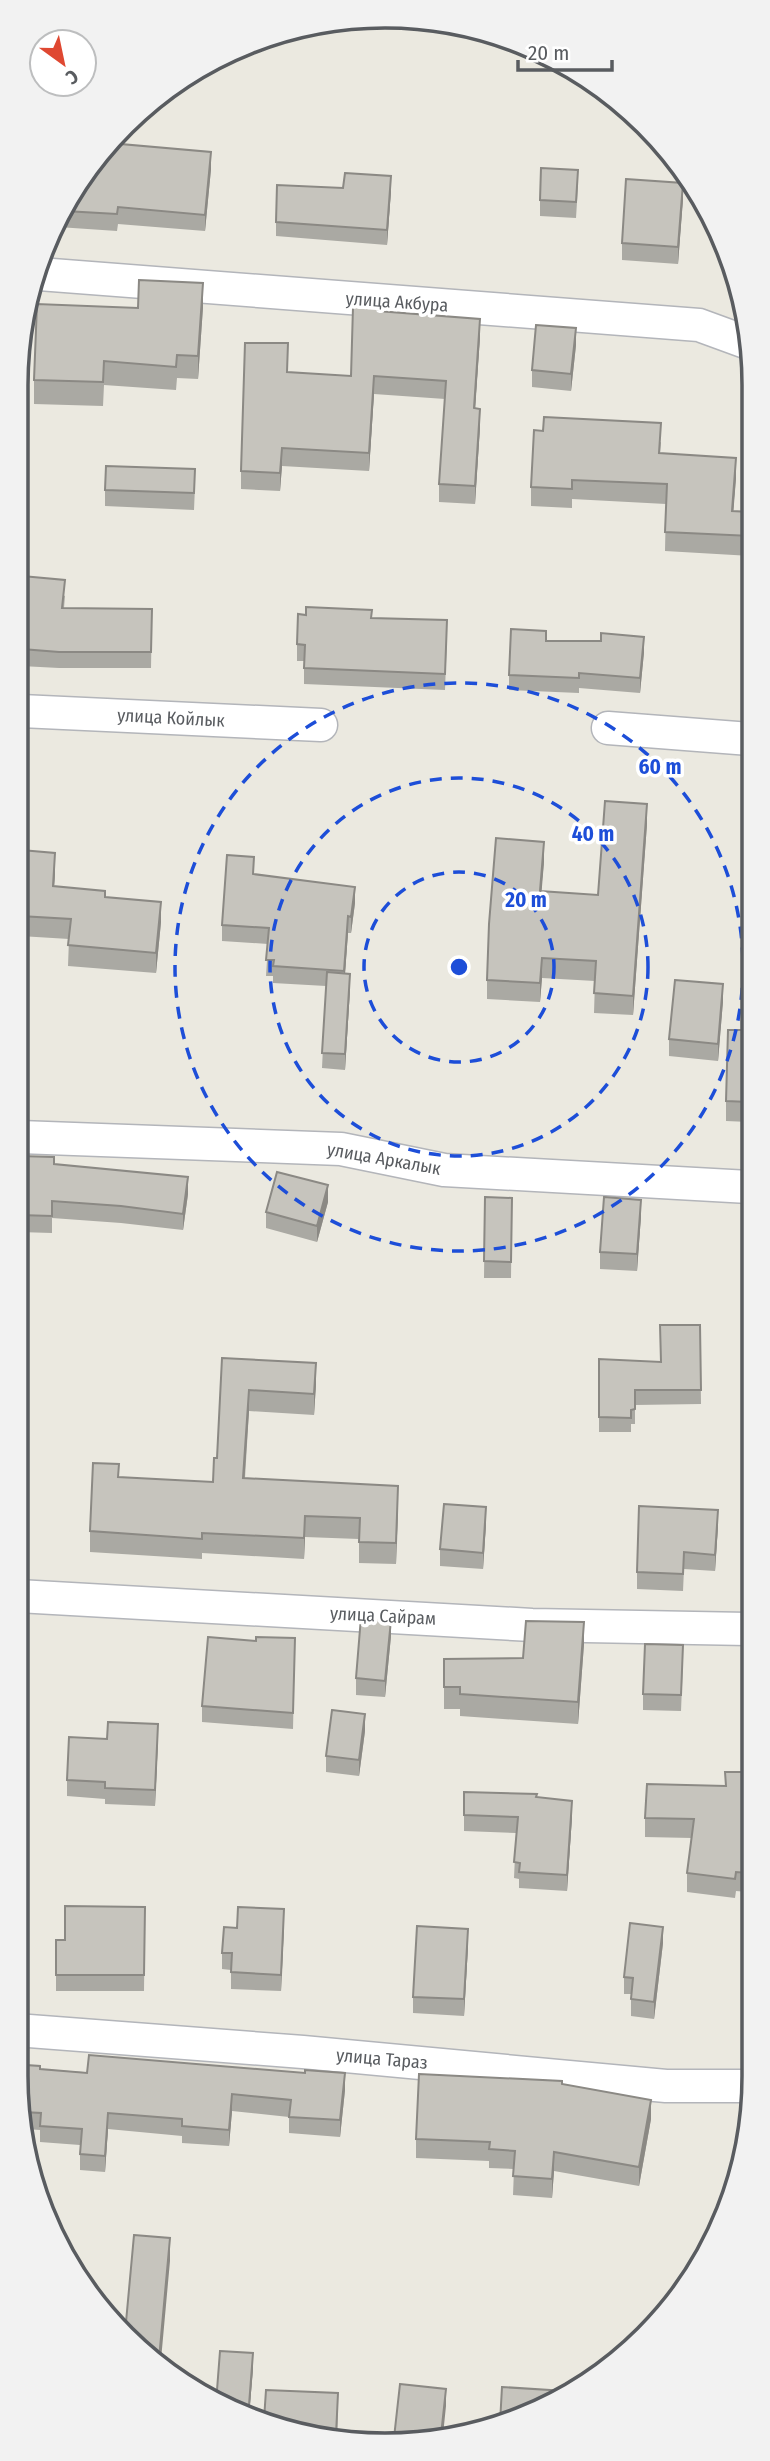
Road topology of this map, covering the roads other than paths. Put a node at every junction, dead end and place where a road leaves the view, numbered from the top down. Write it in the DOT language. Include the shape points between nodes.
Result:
graph roads {
  1 [pos="46,275"];
  2 [pos="739,340"];
  3 [pos="28,711"];
  4 [pos="321,725"];
  5 [pos="608,728"];
  6 [pos="742,738"];
  7 [pos="28,1136"];
  8 [pos="742,1187"];
  9 [pos="28,1597"];
  10 [pos="742,1629"];
  11 [pos="28,2031"];
  12 [pos="742,2086"];
  1 -- 2 [label="street, улица Акбура" via="699,325"];
  3 -- 4 [label="street, улица Койлык"];
  5 -- 6 [label="street"];
  7 -- 8 [label="street, улица Аркалык" via="341,1149 444,1170"];
  9 -- 10 [label="street, улица Сайрам" via="532,1625"];
  11 -- 12 [label="street, улица Тараз" via="666,2086"];
}
